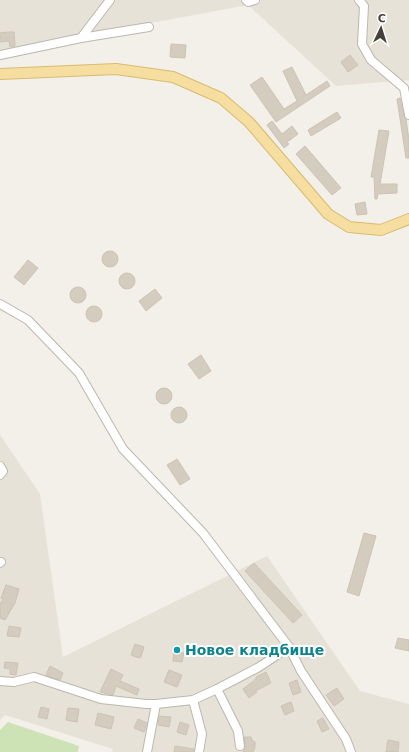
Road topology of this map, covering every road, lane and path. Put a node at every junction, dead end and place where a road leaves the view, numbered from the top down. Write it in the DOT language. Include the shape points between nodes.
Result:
graph roads {
  1 [pos="110,0"];
  2 [pos="246,0"];
  3 [pos="255,0"];
  4 [pos="359,0"];
  5 [pos="149,27"];
  6 [pos="82,38"];
  7 [pos="0,55"];
  8 [pos="0,74"];
  9 [pos="409,115"];
  10 [pos="409,219"];
  11 [pos="0,304"];
  12 [pos="0,466"];
  13 [pos="0,475"];
  14 [pos="289,647"];
  15 [pos="0,681"];
  16 [pos="217,689"];
  17 [pos="193,700"];
  18 [pos="156,704"];
  19 [pos="240,746"];
  20 [pos="147,752"];
  21 [pos="199,752"];
  22 [pos="351,752"];
  1 -- 6 [label="street"];
  2 -- 3 [label="street"];
  4 -- 9 [label="street" via="364,6 362,44 371,60 404,88"];
  5 -- 6 [label="street"];
  6 -- 7 [label="street"];
  8 -- 10 [label="main road" via="116,69 173,77 221,98 249,122 328,214 349,227 380,230"];
  11 -- 14 [label="street" via="28,320 79,373 123,449 203,533"];
  12 -- 13 [label="street" via="3,471"];
  14 -- 16 [label="street" via="259,667"];
  14 -- 22 [label="street" via="301,671 346,739"];
  15 -- 18 [label="street" via="14,682 34,677 101,699"];
  16 -- 17 [label="street"];
  16 -- 19 [label="street" via="238,731"];
  17 -- 18 [label="street"];
  17 -- 21 [label="street" via="202,734"];
  18 -- 20 [label="street"];
}
